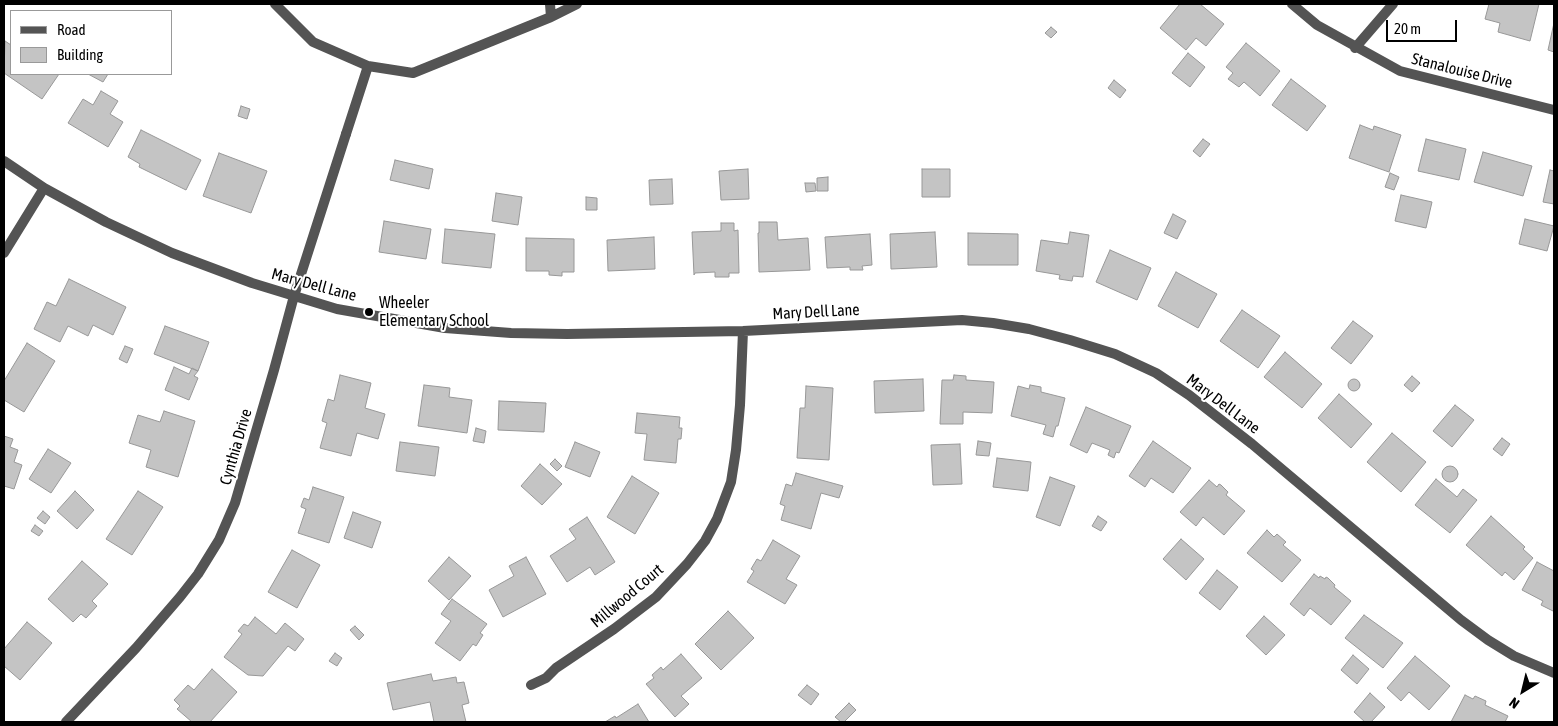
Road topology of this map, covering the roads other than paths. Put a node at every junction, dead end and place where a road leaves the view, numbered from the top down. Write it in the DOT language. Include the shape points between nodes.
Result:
graph roads {
  1 [pos="275,4"];
  2 [pos="550,4"];
  3 [pos="577,4"];
  4 [pos="1292,4"];
  5 [pos="1393,4"];
  6 [pos="551,17"];
  7 [pos="1355,48"];
  8 [pos="368,66"];
  9 [pos="1554,110"];
  10 [pos="4,160"];
  11 [pos="44,188"];
  12 [pos="4,253"];
  13 [pos="294,296"];
  14 [pos="742,331"];
  15 [pos="1554,672"];
  16 [pos="531,685"];
  17 [pos="66,722"];
  1 -- 8 [label="street" via="313,42"];
  2 -- 6 [label="street"];
  3 -- 6 [label="street"];
  4 -- 7 [label="street, Stanalouise Drive" via="1316,25"];
  5 -- 7 [label="street"];
  6 -- 8 [label="street" via="413,72"];
  7 -- 9 [label="street, Stanalouise Drive" via="1400,71"];
  8 -- 13 [label="street, Cynthia Drive"];
  10 -- 11 [label="street, Mary Dell Lane"];
  11 -- 12 [label="street"];
  11 -- 13 [label="street, Mary Dell Lane" via="172,253"];
  13 -- 14 [label="street, Mary Dell Lane" via="337,309 435,326 512,333"];
  13 -- 17 [label="street, Cynthia Drive" via="235,503 219,540 180,597"];
  14 -- 15 [label="street, Mary Dell Lane" via="962,320 1029,329 1115,354 1156,373 1189,395 1468,625 1514,656"];
  14 -- 16 [label="street, Millwood Court" via="740,405 731,482 705,540 656,597 546,678"];
}
